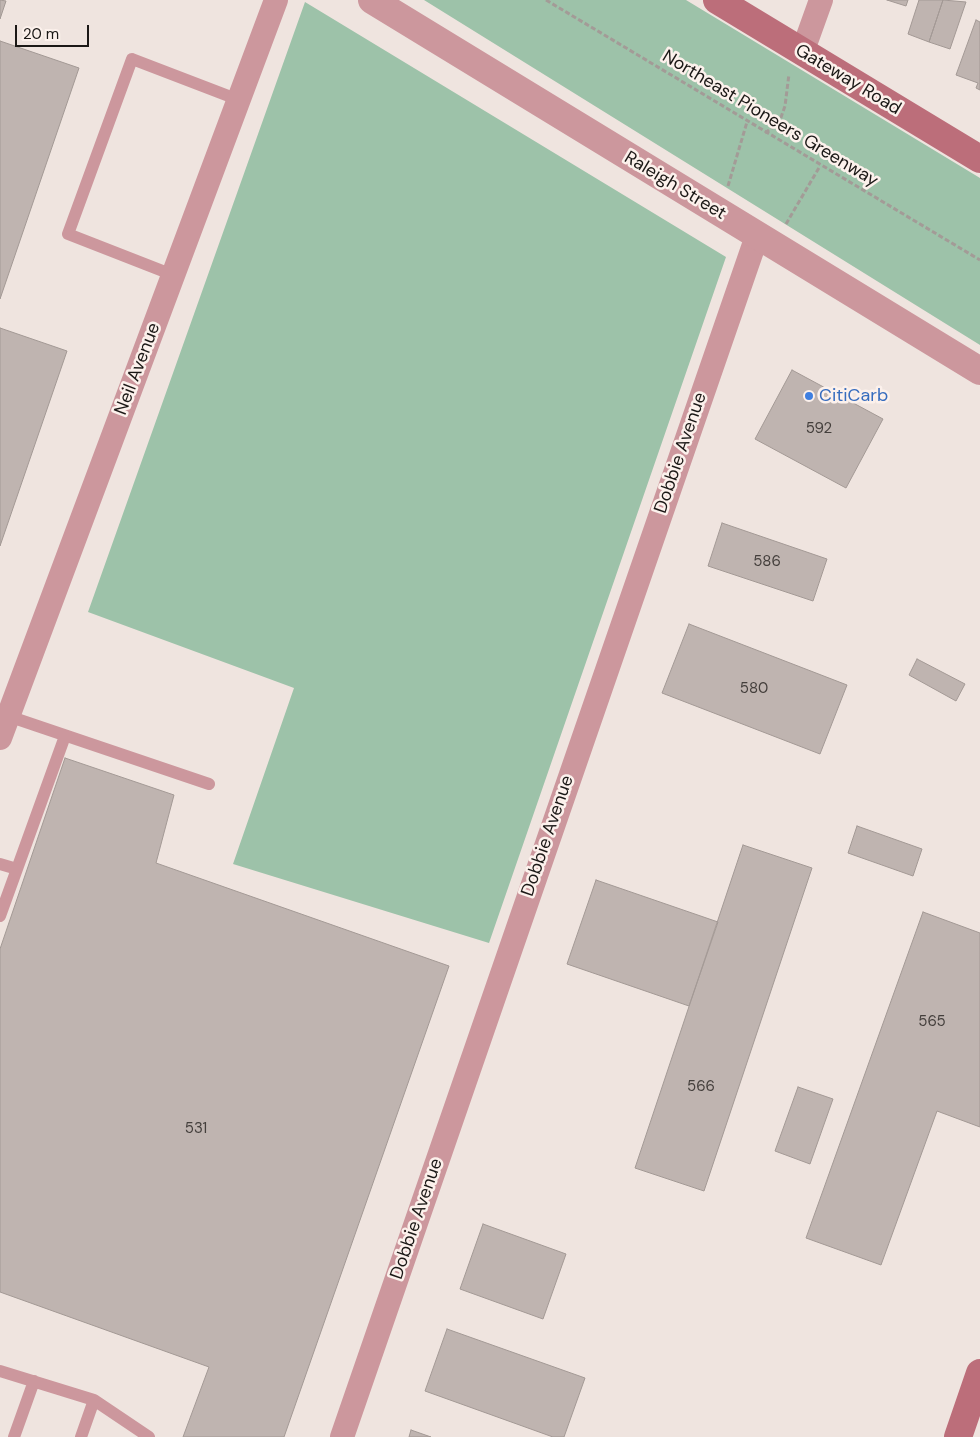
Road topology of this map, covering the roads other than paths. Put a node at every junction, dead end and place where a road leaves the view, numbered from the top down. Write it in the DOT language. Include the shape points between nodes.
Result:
graph roads {
  1 [pos="276,0"];
  2 [pos="372,0"];
  3 [pos="717,0"];
  4 [pos="821,0"];
  5 [pos="797,50"];
  6 [pos="239,100"];
  7 [pos="980,159"];
  8 [pos="765,241"];
  9 [pos="173,275"];
  10 [pos="980,371"];
  11 [pos="4,727"];
  12 [pos="65,736"];
  13 [pos="209,784"];
  14 [pos="0,864"];
  15 [pos="16,869"];
  16 [pos="0,916"];
  17 [pos="0,1371"];
  18 [pos="980,1373"];
  19 [pos="34,1381"];
  20 [pos="94,1400"];
  21 [pos="14,1437"];
  22 [pos="81,1437"];
  23 [pos="149,1437"];
  24 [pos="342,1437"];
  25 [pos="958,1437"];
  1 -- 6 [label="street, Neil Avenue"];
  2 -- 8 [label="street, Raleigh Street"];
  3 -- 5 [label="main road, Gateway Road"];
  4 -- 5 [label="street"];
  5 -- 7 [label="main road, Gateway Road"];
  6 -- 9 [label="street, Neil Avenue"];
  6 -- 9 [label="lane" via="132,60 68,234"];
  8 -- 10 [label="street, Raleigh Street"];
  8 -- 24 [label="street, Dobbie Avenue"];
  9 -- 11 [label="street, Neil Avenue"];
  11 -- 12 [label="lane"];
  12 -- 13 [label="lane"];
  12 -- 15 [label="lane"];
  14 -- 15 [label="lane"];
  15 -- 16 [label="lane"];
  17 -- 19 [label="lane"];
  18 -- 25 [label="main road"];
  19 -- 20 [label="lane"];
  19 -- 21 [label="lane"];
  20 -- 22 [label="lane"];
  20 -- 23 [label="lane"];
}
